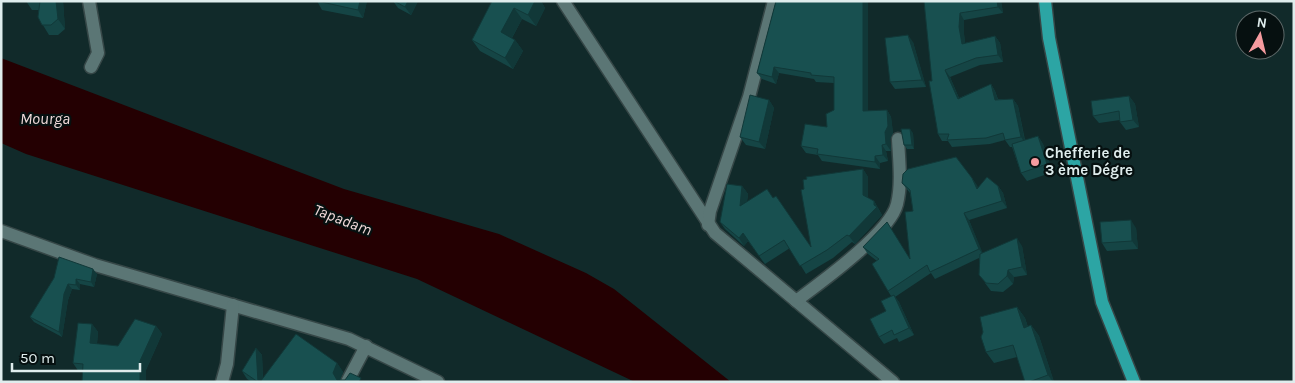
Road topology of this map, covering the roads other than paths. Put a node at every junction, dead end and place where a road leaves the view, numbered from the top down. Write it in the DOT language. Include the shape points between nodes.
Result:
graph roads {
  1 [pos="89,1"];
  2 [pos="563,1"];
  3 [pos="774,1"];
  4 [pos="1045,1"];
  5 [pos="91,67"];
  6 [pos="898,139"];
  7 [pos="708,225"];
  8 [pos="1,231"];
  9 [pos="796,301"];
  10 [pos="234,306"];
  11 [pos="366,346"];
  12 [pos="222,382"];
  13 [pos="347,382"];
  14 [pos="438,382"];
  15 [pos="893,382"];
  16 [pos="1134,382"];
  1 -- 5 [label="street" via="98,53"];
  2 -- 7 [label="street"];
  3 -- 7 [label="street" via="749,97"];
  4 -- 16 [label="main road" via="1049,38 1102,302"];
  6 -- 9 [label="street" via="900,182 896,206 888,220 848,261"];
  7 -- 9 [label="street"];
  8 -- 10 [label="street" via="70,257"];
  9 -- 15 [label="street"];
  10 -- 11 [label="street"];
  10 -- 12 [label="street"];
  11 -- 13 [label="street"];
  11 -- 14 [label="street"];
}
